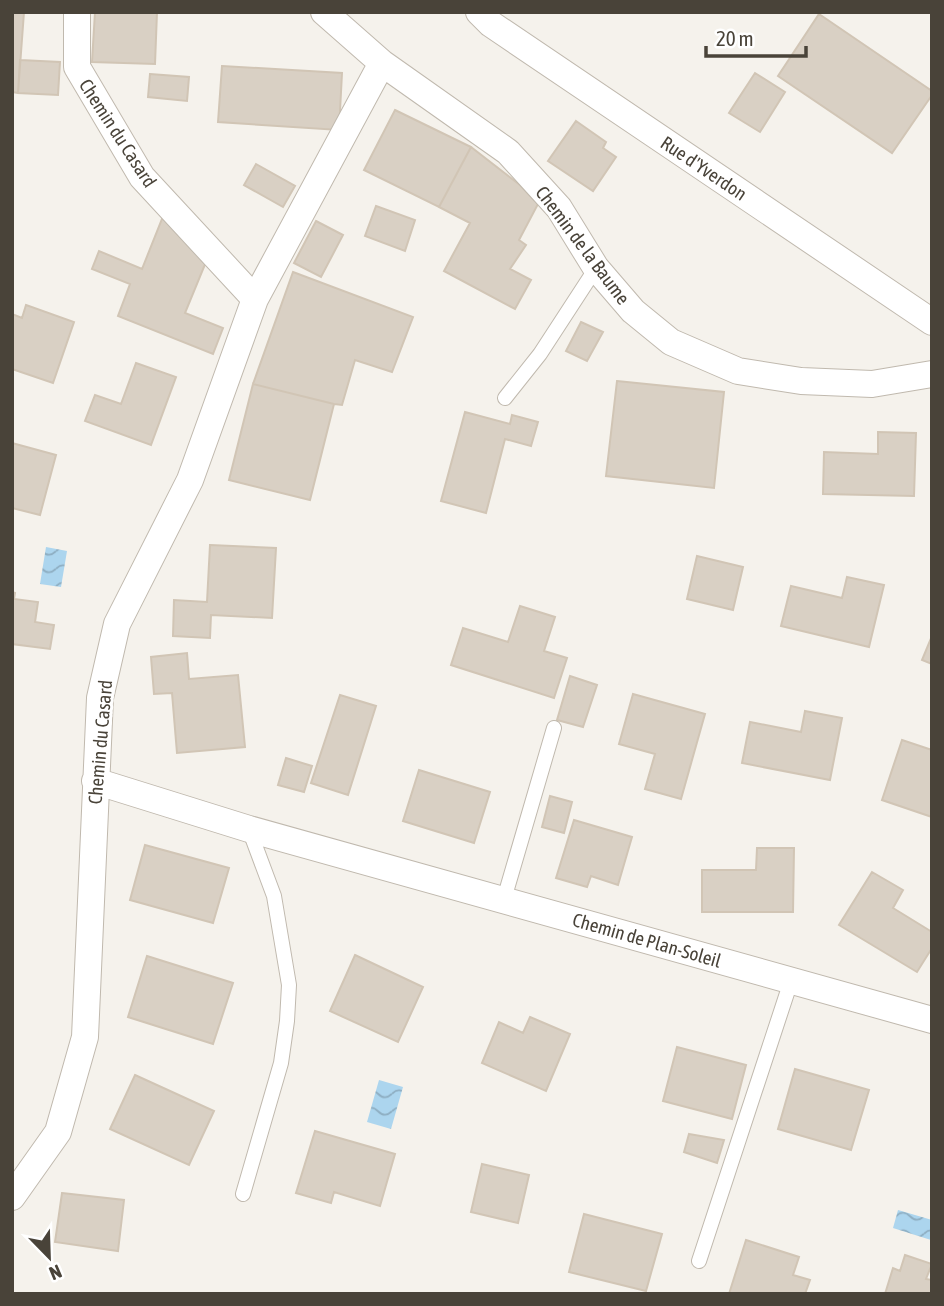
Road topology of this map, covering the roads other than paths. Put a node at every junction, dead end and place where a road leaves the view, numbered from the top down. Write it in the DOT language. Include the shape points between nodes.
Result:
graph roads {
  1 [pos="77,12"];
  2 [pos="324,12"];
  3 [pos="479,12"];
  4 [pos="382,63"];
  5 [pos="596,268"];
  6 [pos="255,299"];
  7 [pos="932,322"];
  8 [pos="932,374"];
  9 [pos="505,398"];
  10 [pos="554,728"];
  11 [pos="95,781"];
  12 [pos="249,829"];
  13 [pos="504,899"];
  14 [pos="791,981"];
  15 [pos="932,1020"];
  16 [pos="243,1194"];
  17 [pos="12,1197"];
  18 [pos="699,1261"];
  1 -- 6 [label="street, Chemin du Casard" via="77,67 142,177"];
  2 -- 4 [label="street"];
  3 -- 7 [label="street, Rue d'Yverdon"];
  4 -- 5 [label="street, Chemin de la Baume" via="508,152 559,208"];
  4 -- 6 [label="street, Chemin du Casard"];
  5 -- 8 [label="street, Chemin de la Baume" via="633,311 671,342 738,371 801,381 872,384"];
  5 -- 9 [label="lane" via="541,354"];
  6 -- 11 [label="street, Chemin du Casard" via="190,480 117,624 100,698"];
  10 -- 13 [label="lane"];
  11 -- 12 [label="street, Chemin de Plan-Soleil"];
  11 -- 17 [label="street, Chemin du Casard" via="85,1037 58,1132"];
  12 -- 13 [label="street, Chemin de Plan-Soleil"];
  12 -- 16 [label="lane" via="274,896 289,985 281,1063"];
  13 -- 14 [label="street, Chemin de Plan-Soleil"];
  14 -- 15 [label="street, Chemin de Plan-Soleil"];
  14 -- 18 [label="lane"];
}
